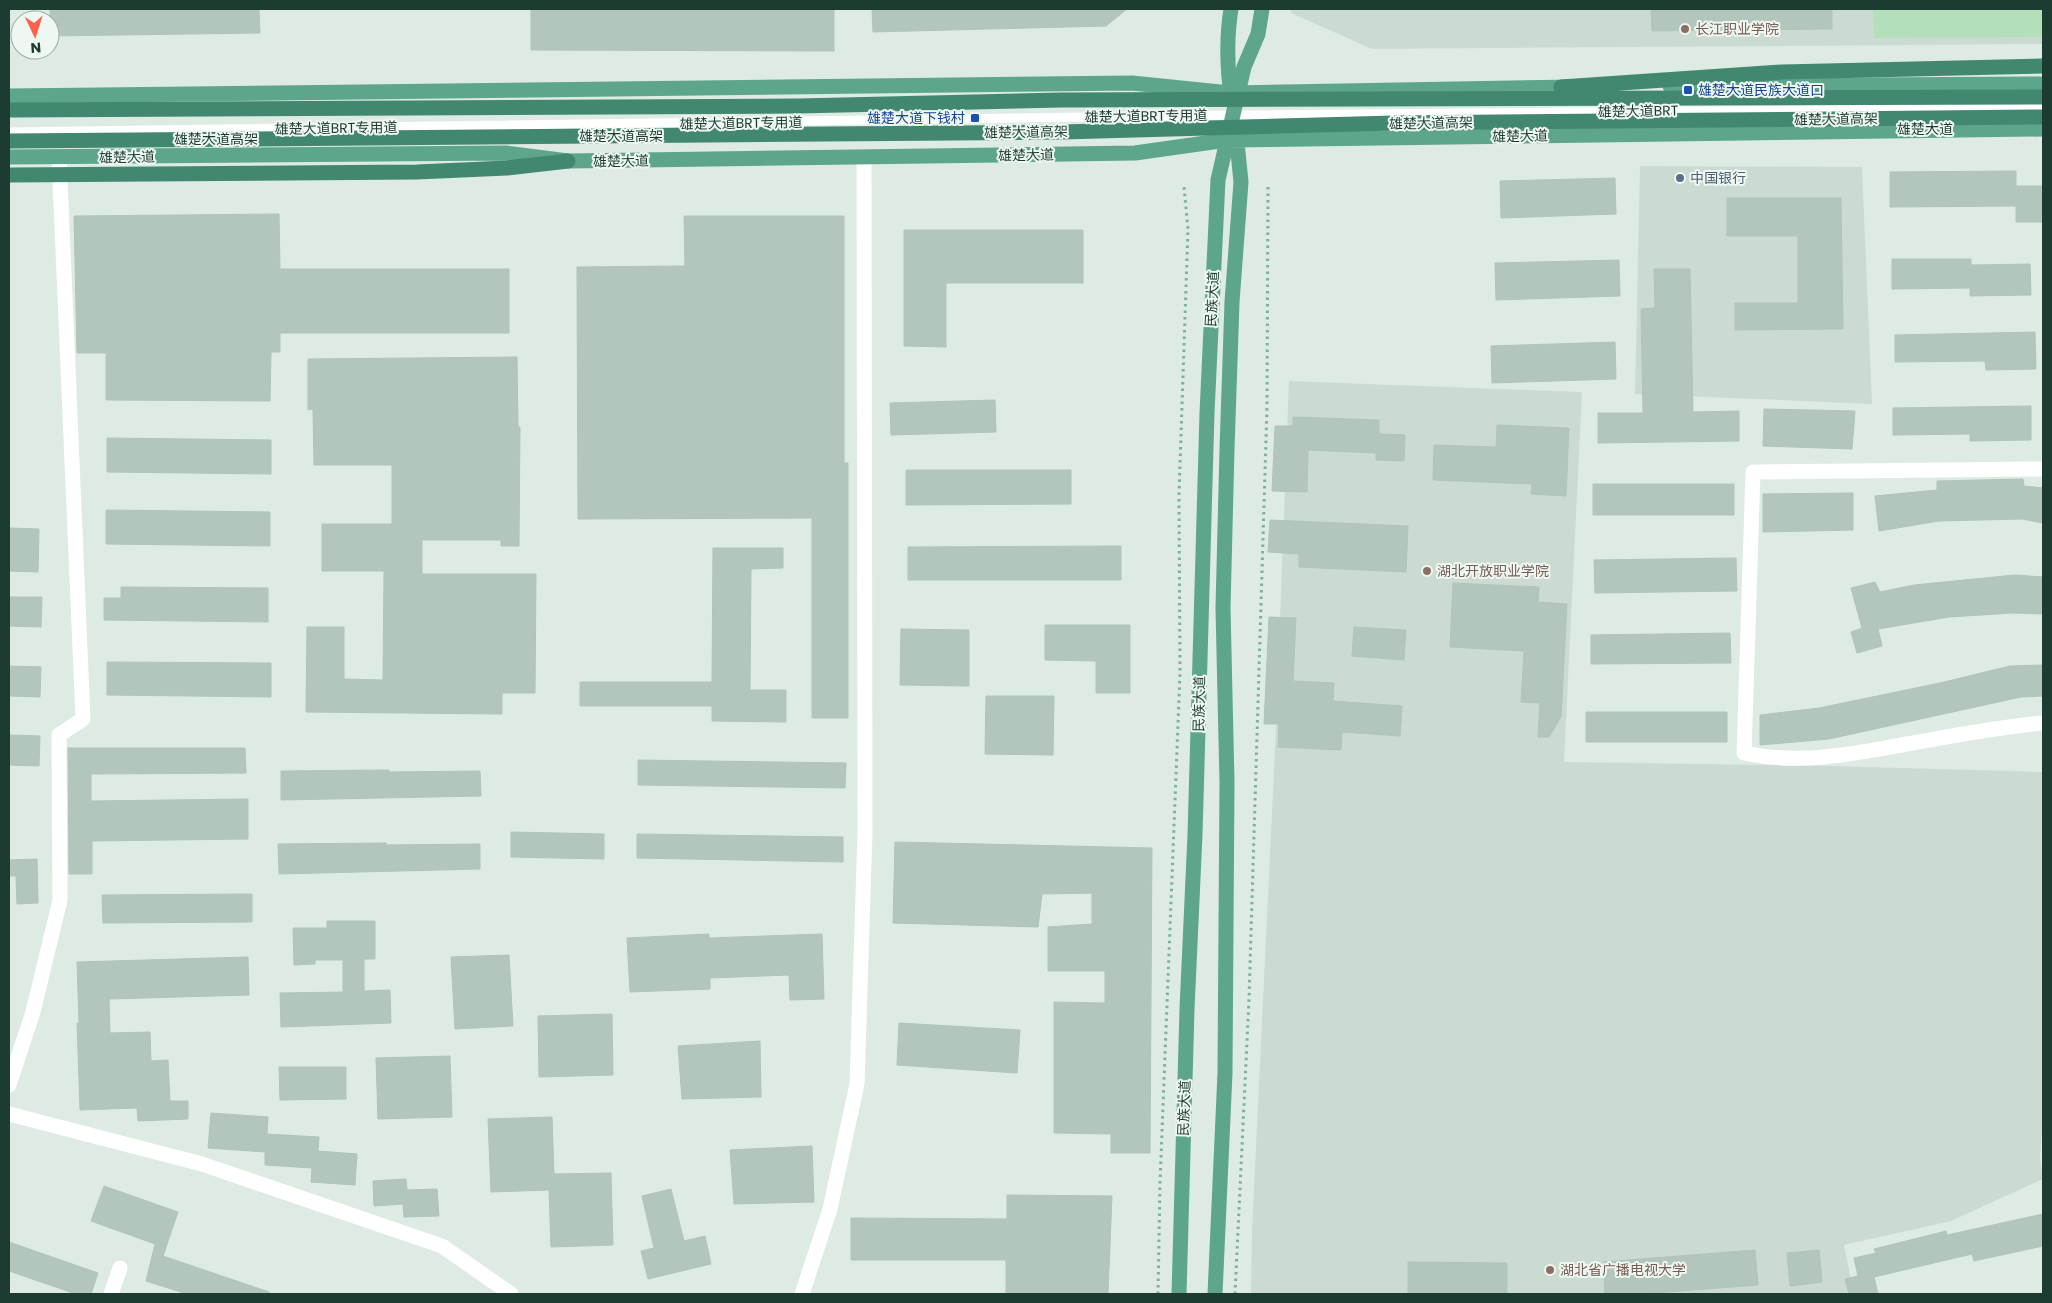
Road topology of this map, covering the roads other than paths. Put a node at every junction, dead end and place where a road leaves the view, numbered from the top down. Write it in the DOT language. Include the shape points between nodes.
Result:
graph roads {
  1 [pos="1231,9"];
  2 [pos="1262,9"];
  3 [pos="2043,66"];
  4 [pos="2043,84"];
  5 [pos="1561,87"];
  6 [pos="1234,92"];
  7 [pos="9,96"];
  8 [pos="2043,97"];
  9 [pos="2043,108"];
  10 [pos="9,110"];
  11 [pos="1234,115"];
  12 [pos="2043,117"];
  13 [pos="2043,129"];
  14 [pos="9,132"];
  15 [pos="1232,140"];
  16 [pos="9,141"];
  17 [pos="59,157"];
  18 [pos="864,157"];
  19 [pos="9,158"];
  20 [pos="568,162"];
  21 [pos="9,175"];
  22 [pos="2043,469"];
  23 [pos="2043,723"];
  24 [pos="9,1085"];
  25 [pos="9,1114"];
  26 [pos="120,1268"];
  27 [pos="111,1294"];
  28 [pos="511,1294"];
  29 [pos="802,1294"];
  30 [pos="1178,1294"];
  31 [pos="1215,1294"];
  1 -- 6 [label="main road, 民族大道" via="1227,34"];
  2 -- 6 [label="main road, 民族大道" via="1258,34"];
  3 -- 5 [label="highway" via="1782,72"];
  4 -- 5 [label="main road"];
  5 -- 6 [label="main road"];
  6 -- 7 [label="main road" via="1122,84"];
  6 -- 11 [label="main road, 民族大道"];
  8 -- 10 [label="highway, 雄楚大道高架" via="1072,100 798,106"];
  9 -- 11 [label="lane, 雄楚大道BRT"];
  11 -- 14 [label="lane, 雄楚大道BRT专用道"];
  11 -- 15 [label="main road, 民族大道"];
  12 -- 16 [label="highway, 雄楚大道高架" via="1394,123 1042,132"];
  13 -- 15 [label="main road, 雄楚大道"];
  15 -- 18 [label="main road, 雄楚大道" via="1135,153"];
  15 -- 30 [label="main road, 民族大道" via="1218,180 1207,413"];
  15 -- 31 [label="main road, 民族大道" via="1241,182 1232,302 1223,608 1227,782 1225,1073"];
  17 -- 19 [label="main road, 雄楚大道"];
  17 -- 20 [label="main road, 雄楚大道" via="506,153"];
  17 -- 24 [label="street" via="83,719 59,735 60,900 33,1012"];
  18 -- 20 [label="main road, 雄楚大道"];
  18 -- 29 [label="street" via="865,832 857,1084 830,1209"];
  20 -- 21 [label="highway" via="417,172"];
  22 -- 23 [label="street" via="1752,472 1744,753 1769,758 1832,758 1996,728"];
  25 -- 28 [label="street" via="202,1164 442,1246"];
  26 -- 27 [label="street"];
}
